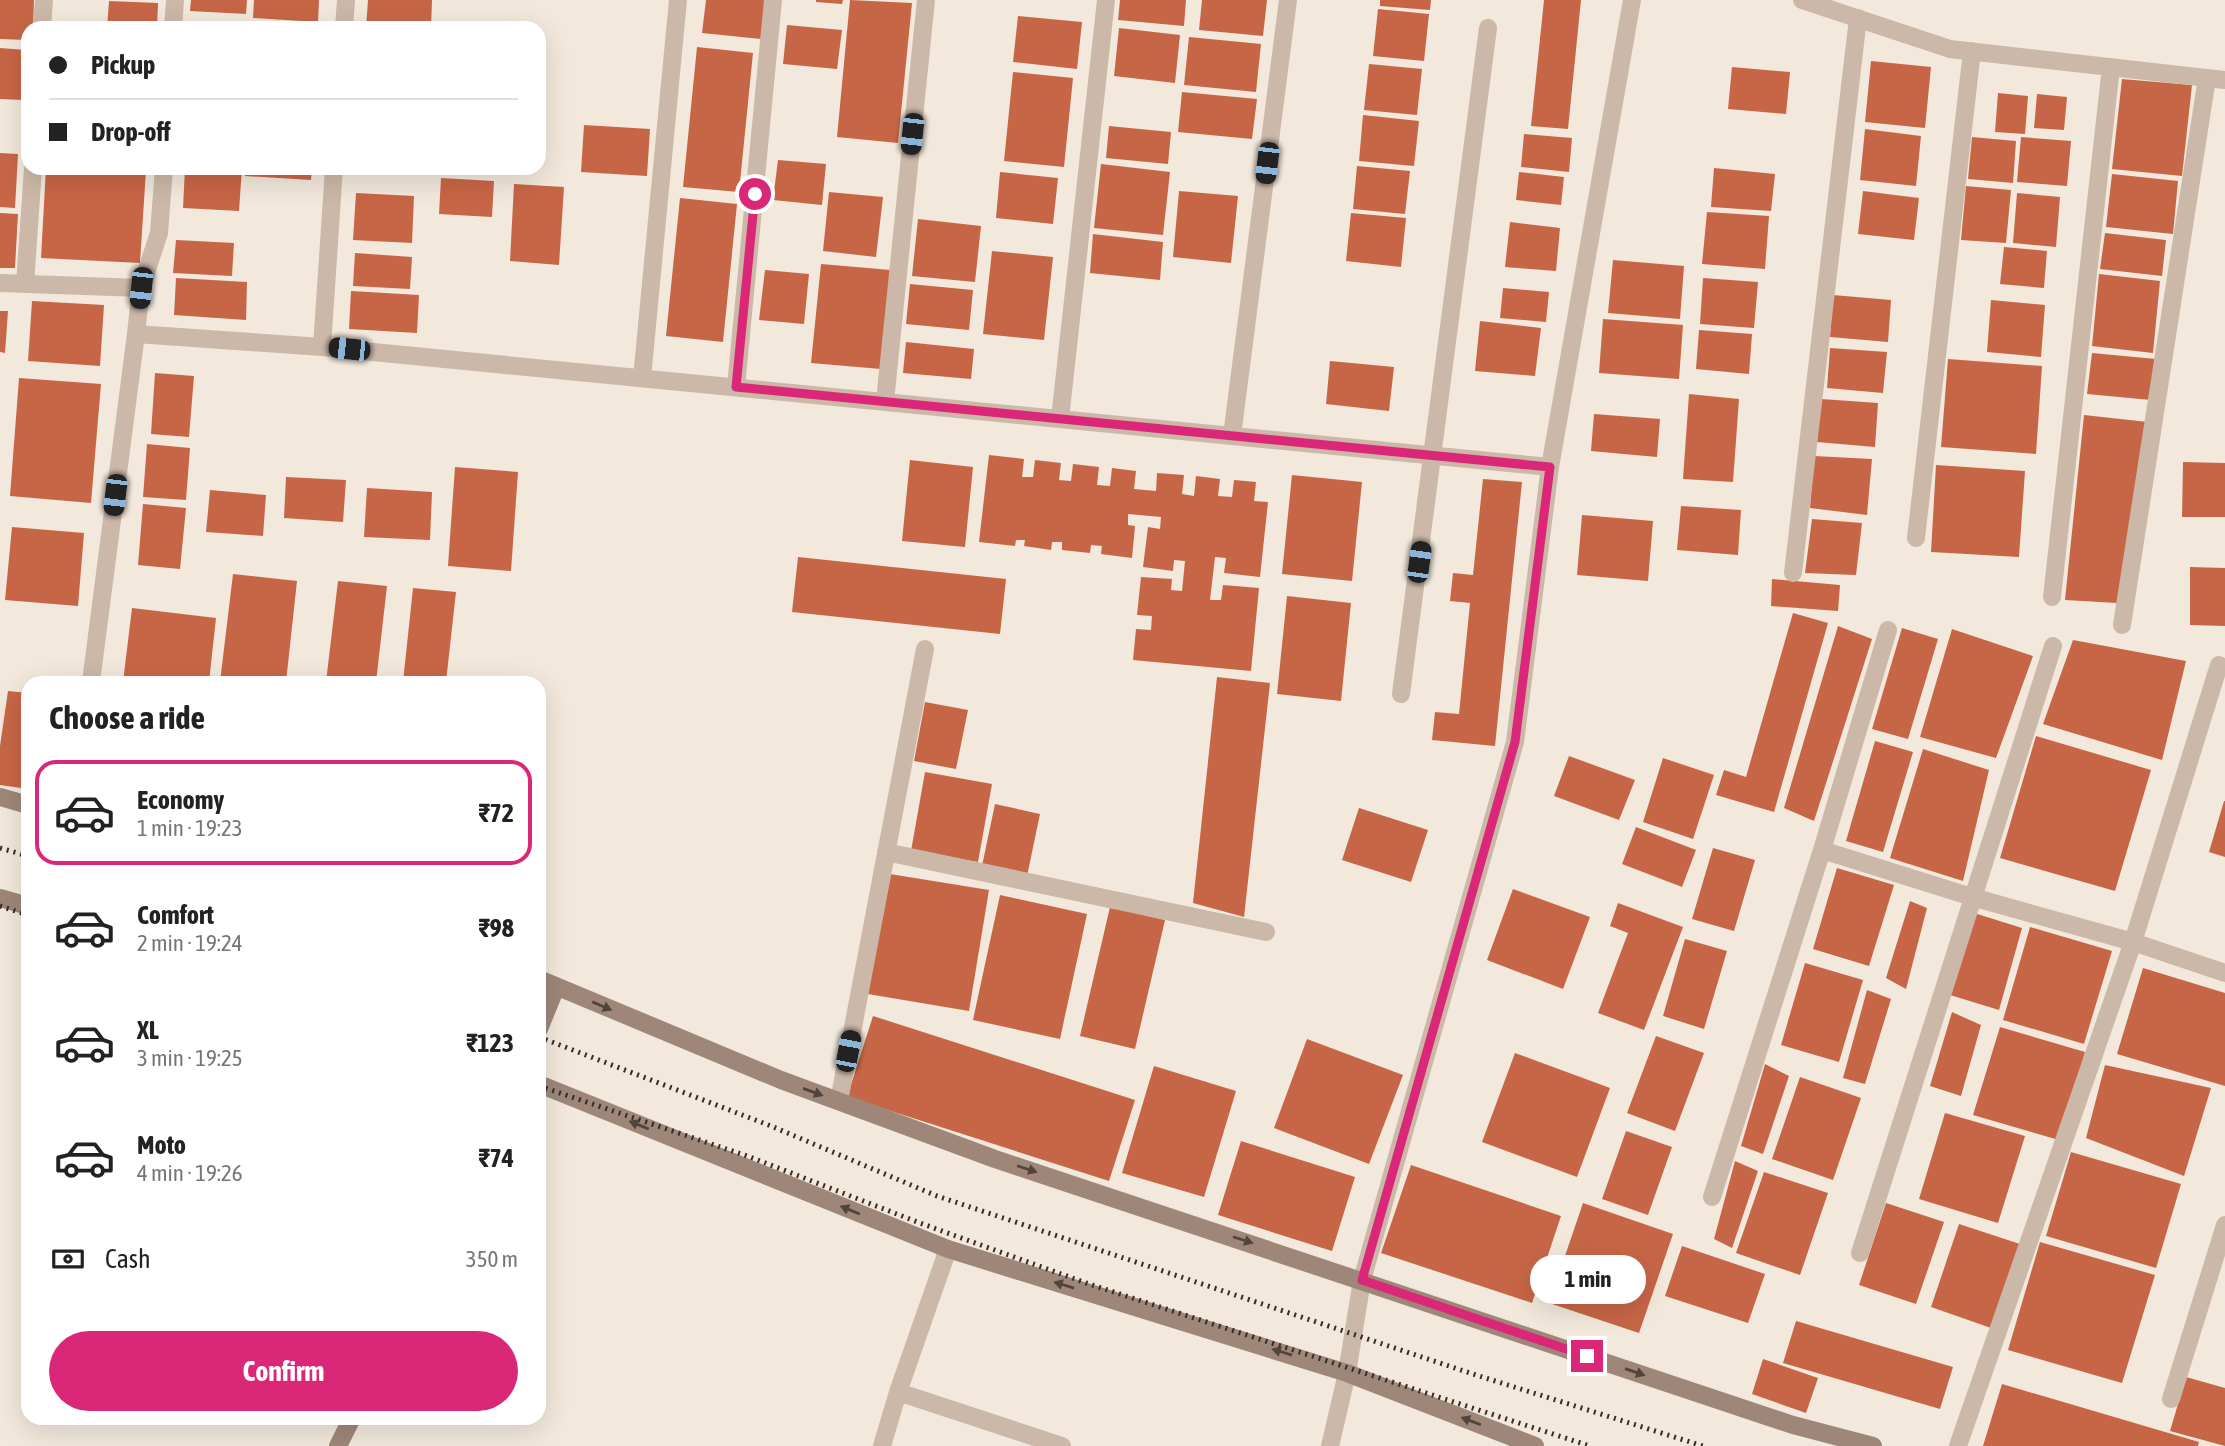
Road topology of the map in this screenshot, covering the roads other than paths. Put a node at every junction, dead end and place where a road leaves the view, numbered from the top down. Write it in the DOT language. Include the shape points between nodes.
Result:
graph roads {
  1 [pos="44,0"];
  2 [pos="175,0"];
  3 [pos="345,0"];
  4 [pos="678,0"];
  5 [pos="774,0"];
  6 [pos="926,0"];
  7 [pos="1106,0"];
  8 [pos="1288,0"];
  9 [pos="1632,0"];
  10 [pos="1802,0"];
  11 [pos="1858,18"];
  12 [pos="43,21"];
  13 [pos="174,21"];
  14 [pos="344,21"];
  15 [pos="1488,27"];
  16 [pos="1972,51"];
  17 [pos="2111,67"];
  18 [pos="2216,79"];
  19 [pos="33,175"];
  20 [pos="163,175"];
  21 [pos="334,175"];
  22 [pos="0,283"];
  23 [pos="25,284"];
  24 [pos="141,288"];
  25 [pos="136,334"];
  26 [pos="322,347"];
  27 [pos="642,378"];
  28 [pos="736,387"];
  29 [pos="885,401"];
  30 [pos="1060,419"];
  31 [pos="1232,436"];
  32 [pos="1433,457"];
  33 [pos="1550,467"];
  34 [pos="1916,538"];
  35 [pos="1793,573"];
  36 [pos="2052,597"];
  37 [pos="2122,625"];
  38 [pos="1888,630"];
  39 [pos="2053,646"];
  40 [pos="925,649"];
  41 [pos="2218,665"];
  42 [pos="91,676"];
  43 [pos="1401,694"];
  44 [pos="0,797"];
  45 [pos="21,803"];
  46 [pos="1822,850"];
  47 [pos="886,852"];
  48 [pos="1972,897"];
  49 [pos="0,898"];
  50 [pos="21,904"];
  51 [pos="1266,932"];
  52 [pos="2133,942"];
  53 [pos="2225,973"];
  54 [pos="546,982"];
  55 [pos="556,987"];
  56 [pos="546,1012"];
  57 [pos="546,1087"];
  58 [pos="839,1101"];
  59 [pos="1712,1197"];
  60 [pos="2225,1225"];
  61 [pos="948,1250"];
  62 [pos="1860,1254"];
  63 [pos="1362,1280"];
  64 [pos="1347,1373"];
  65 [pos="898,1392"];
  66 [pos="2171,1399"];
  67 [pos="348,1425"];
  68 [pos="338,1446"];
  69 [pos="882,1446"];
  70 [pos="1062,1446"];
  71 [pos="1330,1446"];
  72 [pos="1535,1446"];
  73 [pos="1873,1446"];
  74 [pos="1958,1446"];
  1 -- 12 [label="street"];
  2 -- 13 [label="street"];
  3 -- 14 [label="street"];
  4 -- 27 [label="street"];
  5 -- 28 [label="street"];
  6 -- 29 [label="street"];
  7 -- 30 [label="street"];
  8 -- 31 [label="street"];
  9 -- 33 [label="street"];
  10 -- 11 [label="street"];
  11 -- 16 [label="street" via="1950,49"];
  11 -- 35 [label="street"];
  15 -- 32 [label="street"];
  16 -- 17 [label="street"];
  16 -- 34 [label="street"];
  17 -- 18 [label="street"];
  17 -- 36 [label="street"];
  18 -- 37 [label="street"];
  19 -- 23 [label="street"];
  20 -- 24 [label="street" via="159,233"];
  21 -- 26 [label="street"];
  22 -- 23 [label="street"];
  23 -- 24 [label="street"];
  24 -- 25 [label="street"];
  25 -- 26 [label="street"];
  25 -- 42 [label="street"];
  26 -- 27 [label="street"];
  27 -- 28 [label="street"];
  28 -- 29 [label="street"];
  29 -- 30 [label="street"];
  30 -- 31 [label="street"];
  31 -- 32 [label="street"];
  32 -- 33 [label="street"];
  32 -- 43 [label="street"];
  33 -- 63 [label="street" via="1515,742"];
  38 -- 46 [label="street"];
  39 -- 48 [label="street"];
  40 -- 47 [label="street"];
  41 -- 52 [label="street"];
  44 -- 45 [label="main road"];
  46 -- 48 [label="street"];
  46 -- 59 [label="street"];
  47 -- 51 [label="street"];
  47 -- 58 [label="street"];
  48 -- 52 [label="street"];
  48 -- 62 [label="street"];
  49 -- 50 [label="main road"];
  52 -- 53 [label="street"];
  52 -- 74 [label="street"];
  54 -- 55 [label="main road"];
  55 -- 56 [label="main road"];
  55 -- 58 [label="main road, one-way"];
  61 -- 57 [label="main road, one-way"];
  58 -- 63 [label="main road, one-way" via="995,1159"];
  60 -- 66 [label="street"];
  64 -- 61 [label="main road, one-way"];
  61 -- 65 [label="street"];
  63 -- 64 [label="street"];
  63 -- 73 [label="main road, one-way" via="1780,1421"];
  64 -- 71 [label="street"];
  72 -- 64 [label="main road, one-way"];
  65 -- 69 [label="street"];
  65 -- 70 [label="street"];
  67 -- 68 [label="main road"];
}
